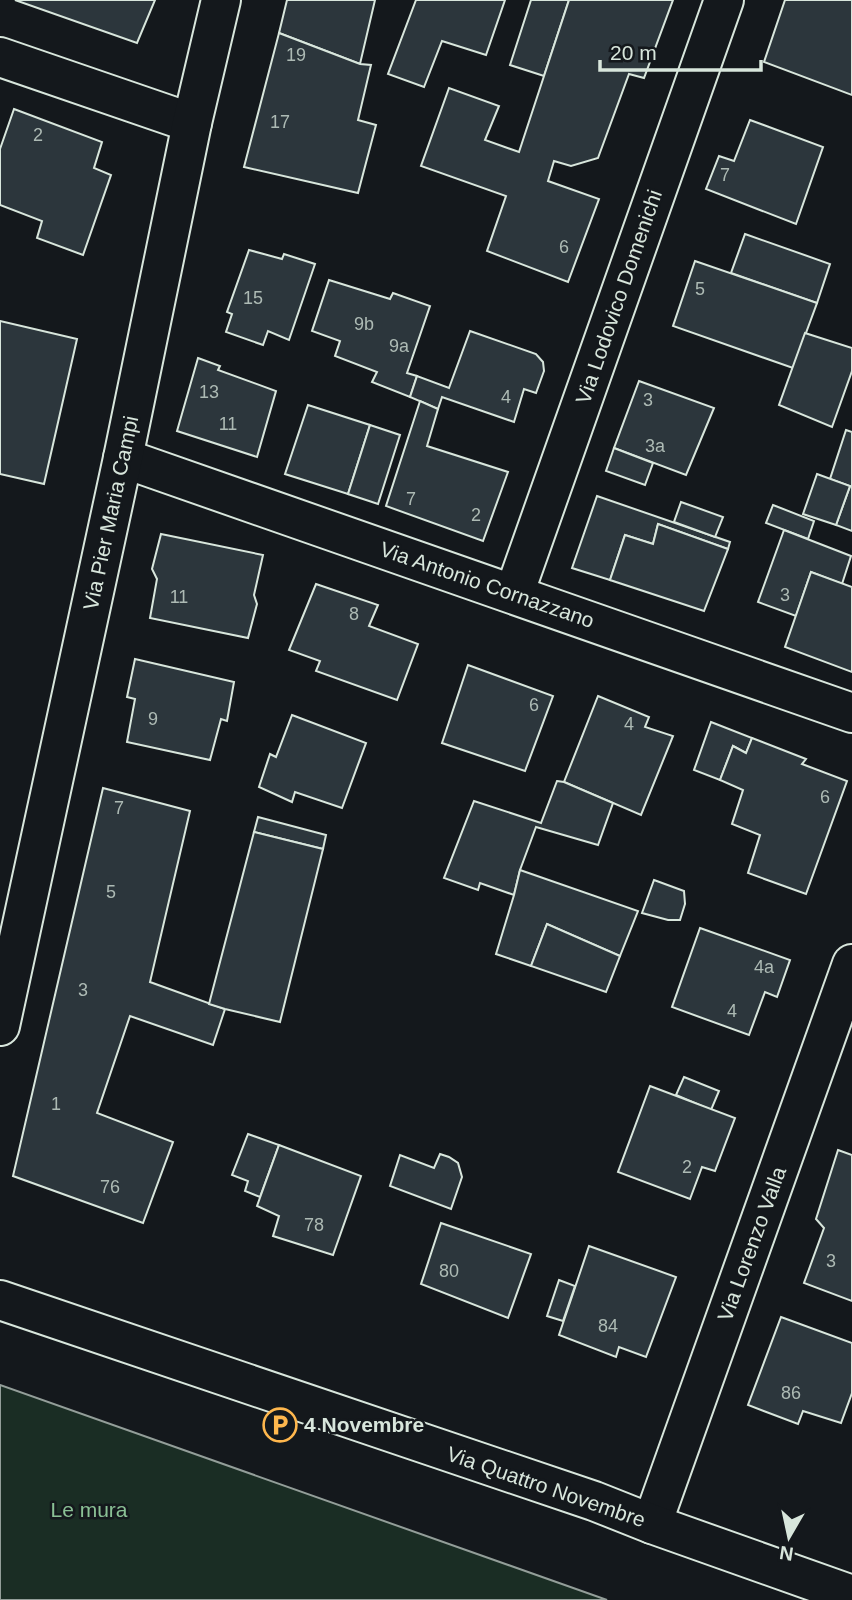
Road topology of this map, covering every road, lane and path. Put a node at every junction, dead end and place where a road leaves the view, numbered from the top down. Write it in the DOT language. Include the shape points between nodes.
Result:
graph roads {
  1 [pos="221,0"];
  2 [pos="724,0"];
  3 [pos="0,57"];
  4 [pos="192,123"];
  5 [pos="123,458"];
  6 [pos="514,594"];
  7 [pos="852,713"];
  8 [pos="852,964"];
  9 [pos="0,1026"];
  10 [pos="0,1300"];
  11 [pos="652,1524"];
  12 [pos="852,1595"];
  1 -- 4 [label="street, Via Pier Maria Campi"];
  2 -- 6 [label="street, Via Lodovico Domenichi"];
  3 -- 4 [label="street"];
  4 -- 5 [label="street, Via Pier Maria Campi"];
  5 -- 6 [label="street, Via Antonio Cornazzano"];
  5 -- 9 [label="street, Via Pier Maria Campi"];
  6 -- 7 [label="street, Via Antonio Cornazzano"];
  8 -- 11 [label="street, Via Lorenzo Valla"];
  10 -- 11 [label="street, Via Quattro Novembre"];
  11 -- 12 [label="street, Via Quattro Novembre"];
}
